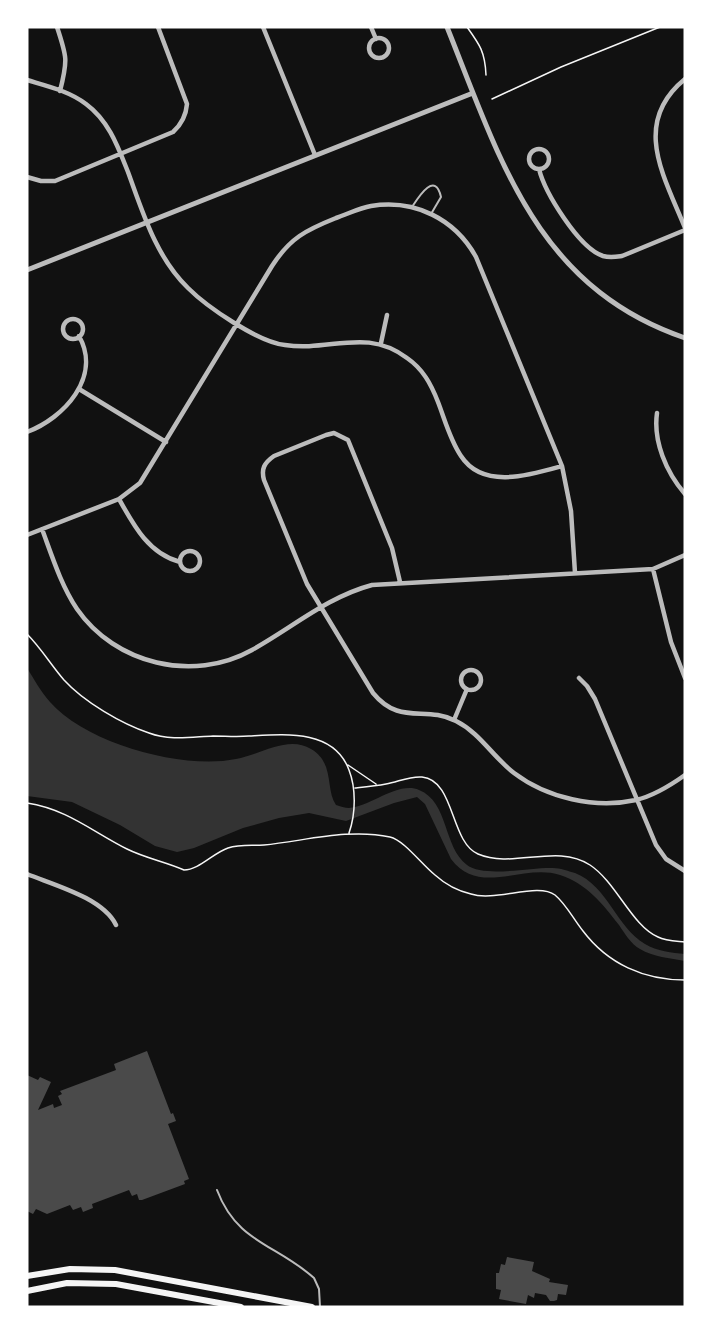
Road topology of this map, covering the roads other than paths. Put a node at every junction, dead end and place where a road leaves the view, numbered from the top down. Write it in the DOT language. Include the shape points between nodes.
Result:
graph roads {
  1 [pos="57,27"];
  2 [pos="158,27"];
  3 [pos="263,27"];
  4 [pos="371,27"];
  5 [pos="447,27"];
  6 [pos="375,39"];
  7 [pos="685,79"];
  8 [pos="27,80"];
  9 [pos="60,91"];
  10 [pos="473,93"];
  11 [pos="120,154"];
  12 [pos="315,155"];
  13 [pos="539,169"];
  14 [pos="27,177"];
  15 [pos="412,207"];
  16 [pos="431,214"];
  17 [pos="147,223"];
  18 [pos="685,229"];
  19 [pos="27,270"];
  20 [pos="387,315"];
  21 [pos="237,323"];
  22 [pos="79,336"];
  23 [pos="685,338"];
  24 [pos="381,343"];
  25 [pos="79,390"];
  26 [pos="657,413"];
  27 [pos="27,432"];
  28 [pos="166,442"];
  29 [pos="562,466"];
  30 [pos="685,494"];
  31 [pos="119,499"];
  32 [pos="42,530"];
  33 [pos="27,535"];
  34 [pos="685,555"];
  35 [pos="180,562"];
  36 [pos="653,569"];
  37 [pos="575,573"];
  38 [pos="400,582"];
  39 [pos="320,607"];
  40 [pos="579,678"];
  41 [pos="685,678"];
  42 [pos="467,689"];
  43 [pos="454,720"];
  44 [pos="685,775"];
  45 [pos="637,800"];
  46 [pos="685,871"];
  47 [pos="27,874"];
  48 [pos="116,925"];
  49 [pos="217,1190"];
  50 [pos="27,1276"];
  51 [pos="27,1291"];
  52 [pos="241,1307"];
  53 [pos="312,1307"];
  54 [pos="320,1307"];
  1 -- 9 [label="street" via="67,66"];
  2 -- 11 [label="street" via="185,94 187,112 172,132"];
  3 -- 12 [label="street"];
  4 -- 6 [label="street"];
  5 -- 10 [label="street"];
  6 -- 6 [label="street" via="369,52 374,57 383,57 388,46 385,40"];
  7 -- 18 [label="street" via="659,110 654,135 659,164"];
  8 -- 9 [label="street"];
  9 -- 11 [label="street" via="85,103 100,117"];
  10 -- 12 [label="street"];
  10 -- 23 [label="street" via="523,204 562,257 583,279 635,317"];
  11 -- 14 [label="street" via="55,181"];
  11 -- 17 [label="street"];
  12 -- 17 [label="street"];
  13 -- 13 [label="street" via="549,161 541,149 529,158 533,167"];
  13 -- 18 [label="street" via="552,202 597,254 622,256"];
  15 -- 16 [label="street"];
  15 -- 16 [label="lane" via="424,189 435,187 441,197"];
  15 -- 21 [label="street" via="364,208 298,235 280,254"];
  16 -- 29 [label="street" via="459,233 476,257"];
  17 -- 19 [label="street"];
  17 -- 21 [label="street" via="162,255 179,278 208,305"];
  20 -- 24 [label="street"];
  21 -- 24 [label="street" via="282,345"];
  21 -- 28 [label="street"];
  22 -- 22 [label="street" via="82,324 74,319 68,321 65,335 74,339"];
  22 -- 25 [label="street" via="86,355"];
  24 -- 29 [label="street" via="405,356 426,378 457,448 470,466 482,474 500,477 535,474"];
  25 -- 27 [label="street" via="58,415"];
  25 -- 28 [label="street"];
  26 -- 30 [label="street" via="657,440 674,480"];
  28 -- 31 [label="street" via="140,483"];
  29 -- 37 [label="street" via="572,511"];
  31 -- 32 [label="street"];
  31 -- 35 [label="street" via="149,545"];
  32 -- 33 [label="street"];
  32 -- 39 [label="street" via="65,588 84,618 111,642 149,661 191,667 221,663 251,651"];
  34 -- 36 [label="street"];
  35 -- 35 [label="street" via="191,571 197,567 199,558 189,551"];
  36 -- 37 [label="street"];
  36 -- 41 [label="street" via="671,642"];
  37 -- 38 [label="street"];
  38 -- 39 [label="street" via="357,589"];
  38 -- 39 [label="street" via="392,548 352,447 341,435 326,435 273,456 262,473"];
  39 -- 43 [label="street" via="383,704 403,713"];
  40 -- 45 [label="street" via="595,699"];
  42 -- 42 [label="street" via="480,683 477,672 467,671 463,675"];
  42 -- 43 [label="street"];
  43 -- 45 [label="street" via="478,737 513,773 542,790 584,801"];
  44 -- 45 [label="street"];
  45 -- 46 [label="street" via="661,853"];
  47 -- 48 [label="street" via="97,903"];
  49 -- 54 [label="lane" via="225,1209 244,1232 314,1278 320,1289"];
  50 -- 53 [label="main road" via="70,1269 115,1270"];
  51 -- 52 [label="main road" via="67,1283 116,1284"];
}
